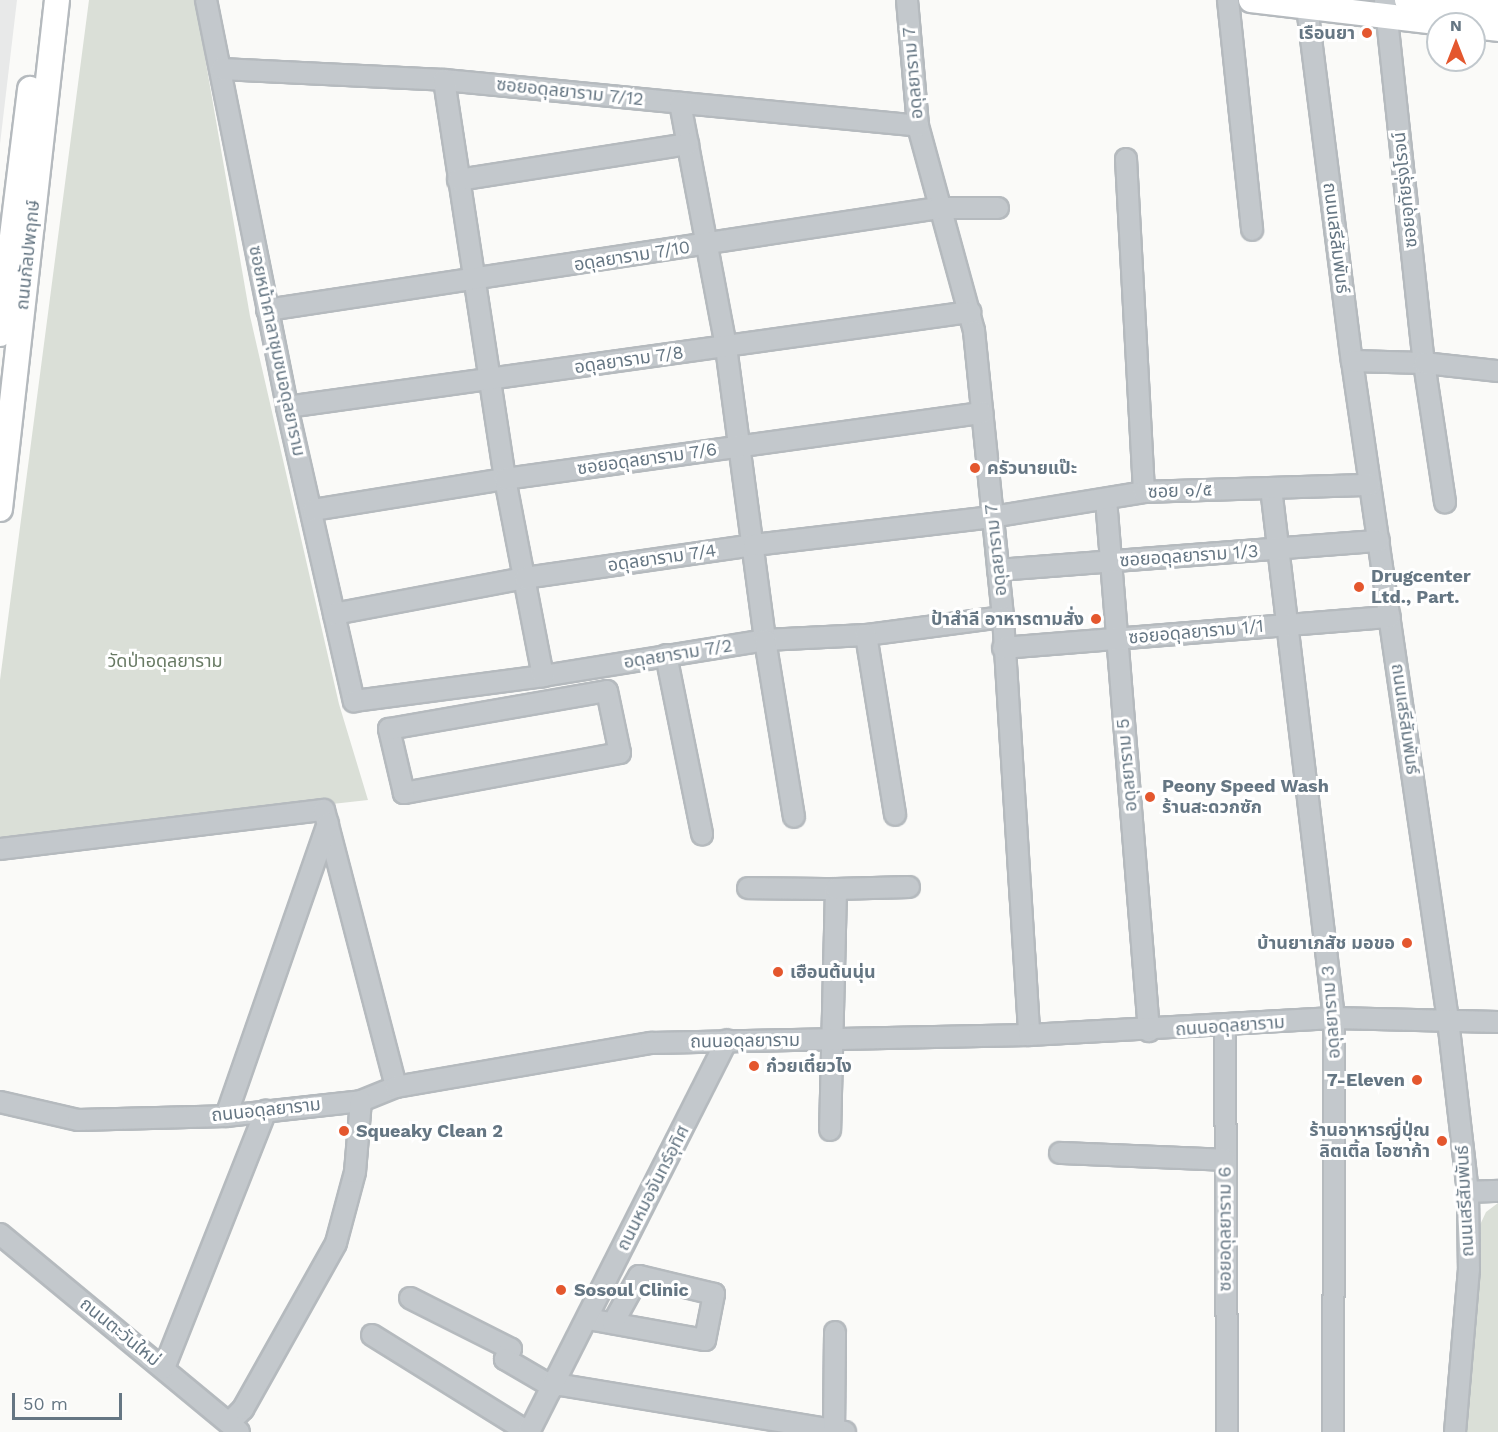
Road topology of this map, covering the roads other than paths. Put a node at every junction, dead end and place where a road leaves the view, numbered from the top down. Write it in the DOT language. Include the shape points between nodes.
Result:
graph roads {
  1 [pos="41,0"];
  2 [pos="57,0"];
  3 [pos="206,0"];
  4 [pos="907,0"];
  5 [pos="1228,0"];
  6 [pos="1251,0"];
  7 [pos="1307,7"];
  8 [pos="1398,7"];
  9 [pos="1477,11"];
  10 [pos="1426,16"];
  11 [pos="1498,29"];
  12 [pos="221,69"];
  13 [pos="444,80"];
  14 [pos="680,103"];
  15 [pos="918,126"];
  16 [pos="688,144"];
  17 [pos="1126,159"];
  18 [pos="458,180"];
  19 [pos="938,208"];
  20 [pos="998,208"];
  21 [pos="1251,230"];
  22 [pos="706,245"];
  23 [pos="473,281"];
  24 [pos="267,310"];
  25 [pos="970,312"];
  26 [pos="0,334"];
  27 [pos="726,347"];
  28 [pos="1352,361"];
  29 [pos="1424,363"];
  30 [pos="1498,371"];
  31 [pos="489,379"];
  32 [pos="287,407"];
  33 [pos="982,413"];
  34 [pos="740,446"];
  35 [pos="505,479"];
  36 [pos="1370,485"];
  37 [pos="1271,488"];
  38 [pos="1144,492"];
  39 [pos="1106,499"];
  40 [pos="1444,502"];
  41 [pos="0,509"];
  42 [pos="312,510"];
  43 [pos="992,517"];
  44 [pos="1379,541"];
  45 [pos="754,545"];
  46 [pos="1279,549"];
  47 [pos="1111,561"];
  48 [pos="998,570"];
  49 [pos="525,578"];
  50 [pos="334,614"];
  51 [pos="1003,617"];
  52 [pos="1390,617"];
  53 [pos="1287,625"];
  54 [pos="866,635"];
  55 [pos="1117,639"];
  56 [pos="765,640"];
  57 [pos="1003,648"];
  58 [pos="666,655"];
  59 [pos="543,676"];
  60 [pos="489,684"];
  61 [pos="354,701"];
  62 [pos="494,711"];
  63 [pos="895,815"];
  64 [pos="794,817"];
  65 [pos="328,823"];
  66 [pos="702,834"];
  67 [pos="0,849"];
  68 [pos="909,887"];
  69 [pos="748,888"];
  70 [pos="836,889"];
  71 [pos="1335,1018"];
  72 [pos="1448,1020"];
  73 [pos="1498,1022"];
  74 [pos="1225,1027"];
  75 [pos="1149,1031"];
  76 [pos="1029,1035"];
  77 [pos="834,1039"];
  78 [pos="727,1040"];
  79 [pos="396,1087"];
  80 [pos="362,1101"];
  81 [pos="0,1102"];
  82 [pos="266,1110"];
  83 [pos="226,1116"];
  84 [pos="830,1130"];
  85 [pos="1060,1153"];
  86 [pos="1225,1160"];
  87 [pos="1498,1191"];
  88 [pos="1468,1192"];
  89 [pos="0,1234"];
  90 [pos="410,1298"];
  91 [pos="588,1319"];
  92 [pos="613,1323"];
  93 [pos="835,1332"];
  94 [pos="372,1335"];
  95 [pos="164,1368"];
  96 [pos="554,1386"];
  97 [pos="234,1427"];
  98 [pos="839,1431"];
  99 [pos="528,1432"];
  100 [pos="1227,1432"];
  101 [pos="1333,1432"];
  102 [pos="1455,1432"];
  1 -- 26 [label="main road, ถนนกัลปพฤกษ์"];
  2 -- 41 [label="main road, ถนนกัลปพฤกษ์"];
  3 -- 12 [label="street, ซอยหน้าศาลาชุมชนอดุลยาราม"];
  4 -- 15 [label="street, อดุลยาราม 7"];
  5 -- 21 [label="street"];
  6 -- 7 [label="main road"];
  7 -- 8 [label="main road"];
  7 -- 28 [label="street, ถนนเสรีสัมพันธ์"];
  8 -- 9 [label="main road"];
  8 -- 10 [label="main road"];
  8 -- 29 [label="street, ซอยอุทัยรุ่งโรจน์"];
  9 -- 11 [label="main road"];
  12 -- 13 [label="street, ซอยอดุลยาราม 7/12"];
  12 -- 24 [label="street, ซอยหน้าศาลาชุมชนอดุลยาราม"];
  13 -- 14 [label="street, ซอยอดุลยาราม 7/12"];
  13 -- 18 [label="street"];
  14 -- 15 [label="street, ซอยอดุลยาราม 7/12"];
  14 -- 16 [label="street"];
  15 -- 19 [label="street, อดุลยาราม 7"];
  16 -- 18 [label="street"];
  16 -- 22 [label="street"];
  17 -- 38 [label="street"];
  18 -- 23 [label="street"];
  19 -- 20 [label="street, อดุลยาราม 7/10"];
  19 -- 22 [label="street, อดุลยาราม 7/10"];
  19 -- 25 [label="street, อดุลยาราม 7"];
  22 -- 23 [label="street, อดุลยาราม 7/10"];
  22 -- 27 [label="street"];
  23 -- 24 [label="street, อดุลยาราม 7/10"];
  23 -- 31 [label="street"];
  24 -- 32 [label="street, ซอยหน้าศาลาชุมชนอดุลยาราม"];
  25 -- 27 [label="street, อดุลยาราม 7/8"];
  25 -- 33 [label="street, อดุลยาราม 7"];
  27 -- 31 [label="street, อดุลยาราม 7/8"];
  27 -- 34 [label="street"];
  28 -- 29 [label="street"];
  28 -- 36 [label="street, ถนนเสรีสัมพันธ์"];
  29 -- 30 [label="street"];
  29 -- 40 [label="street, ซอยอุทัยรุ่งโรจน์"];
  31 -- 32 [label="street, อดุลยาราม 7/8"];
  31 -- 35 [label="street"];
  32 -- 42 [label="street, ซอยหน้าศาลาชุมชนอดุลยาราม"];
  33 -- 34 [label="street, ซอยอดุลยาราม 7/6"];
  33 -- 43 [label="street, อดุลยาราม 7"];
  34 -- 35 [label="street, ซอยอดุลยาราม 7/6"];
  34 -- 45 [label="street"];
  35 -- 42 [label="street, ซอยอดุลยาราม 7/6"];
  35 -- 49 [label="street"];
  36 -- 37 [label="street, ซอย ๑/๕"];
  36 -- 44 [label="street, ถนนเสรีสัมพันธ์"];
  37 -- 38 [label="street, ซอย ๑/๕"];
  37 -- 46 [label="street, อดุลยาราม 3"];
  38 -- 39 [label="street, ซอย ๑/๕"];
  39 -- 43 [label="street, ซอย ๑/๕"];
  39 -- 47 [label="street, อดุลยาราม 5"];
  42 -- 50 [label="street, ซอยหน้าศาลาชุมชนอดุลยาราม"];
  43 -- 45 [label="street, อดุลยาราม 7/4"];
  43 -- 48 [label="street, อดุลยาราม 7"];
  44 -- 46 [label="street, ซอยอดุลยาราม 1/3"];
  44 -- 52 [label="street, ถนนเสรีสัมพันธ์"];
  45 -- 49 [label="street, อดุลยาราม 7/4"];
  45 -- 56 [label="street"];
  46 -- 47 [label="street, ซอยอดุลยาราม 1/3"];
  46 -- 53 [label="street, อดุลยาราม 3"];
  47 -- 48 [label="street, ซอยอดุลยาราม 1/3"];
  47 -- 55 [label="street, อดุลยาราม 5"];
  48 -- 51 [label="street, อดุลยาราม 7"];
  49 -- 50 [label="street, อดุลยาราม 7/4"];
  49 -- 59 [label="street"];
  50 -- 61 [label="street, ซอยหน้าศาลาชุมชนอดุลยาราม"];
  51 -- 54 [label="street, อดุลยาราม 7/2"];
  51 -- 57 [label="street, อดุลยาราม 7"];
  52 -- 53 [label="street, ซอยอดุลยาราม 1/1"];
  52 -- 72 [label="street, ถนนเสรีสัมพันธ์"];
  53 -- 55 [label="street, ซอยอดุลยาราม 1/1"];
  53 -- 71 [label="street, อดุลยาราม 3"];
  54 -- 56 [label="street, อดุลยาราม 7/2"];
  54 -- 63 [label="street"];
  55 -- 57 [label="street, ซอยอดุลยาราม 1/1"];
  55 -- 75 [label="street, อดุลยาราม 5"];
  56 -- 58 [label="street, อดุลยาราม 7/2"];
  56 -- 64 [label="street"];
  57 -- 76 [label="street, อดุลยาราม 7"];
  58 -- 59 [label="street, อดุลยาราม 7/2"];
  58 -- 66 [label="street"];
  59 -- 60 [label="street, อดุลยาราม 7/2"];
  60 -- 61 [label="street, อดุลยาราม 7/2"];
  60 -- 62 [label="street"];
  62 -- 62 [label="street" via="607,691 620,753 404,793 389,729"];
  65 -- 67 [label="street" via="324,810"];
  65 -- 79 [label="street"];
  65 -- 83 [label="street"];
  68 -- 70 [label="street"];
  69 -- 70 [label="street"];
  70 -- 77 [label="street"];
  71 -- 72 [label="street, ถนนอดุลยาราม"];
  71 -- 74 [label="street, ถนนอดุลยาราม"];
  71 -- 101 [label="street, อดุลยาราม 3"];
  72 -- 73 [label="street, ถนนอดุลยาราม"];
  72 -- 88 [label="street, ถนนเสรีสัมพันธ์"];
  74 -- 75 [label="street, ถนนอดุลยาราม"];
  74 -- 86 [label="street, ซอยอดุลยาราม 6"];
  75 -- 76 [label="street, ถนนอดุลยาราม"];
  76 -- 77 [label="street, ถนนอดุลยาราม"];
  77 -- 78 [label="street, ถนนอดุลยาราม"];
  77 -- 84 [label="street"];
  78 -- 79 [label="street, ถนนอดุลยาราม" via="651,1043"];
  78 -- 91 [label="street, ถนนหมอจันทร์อุทิศ"];
  79 -- 80 [label="street, ถนนอดุลยาราม"];
  80 -- 82 [label="street, ถนนอดุลยาราม"];
  80 -- 97 [label="street" via="355,1172 336,1244"];
  81 -- 83 [label="street, ถนนอดุลยาราม" via="78,1120"];
  82 -- 83 [label="street, ถนนอดุลยาราม"];
  82 -- 95 [label="street"];
  85 -- 86 [label="street"];
  86 -- 100 [label="street, ซอยอดุลยาราม 6"];
  87 -- 88 [label="street"];
  88 -- 102 [label="street, ถนนเสรีสัมพันธ์" via="1469,1269"];
  89 -- 95 [label="street, ถนนตะวันใหม่"];
  90 -- 96 [label="street" via="511,1349 505,1359"];
  91 -- 92 [label="street"];
  91 -- 96 [label="street, ถนนหมอจันทร์อุทิศ"];
  92 -- 92 [label="street" via="705,1340 714,1294 639,1276"];
  93 -- 98 [label="street"];
  94 -- 99 [label="street"];
  95 -- 97 [label="street, ถนนตะวันใหม่"];
  96 -- 98 [label="street"];
  96 -- 99 [label="street, ถนนหมอจันทร์อุทิศ"];
}
